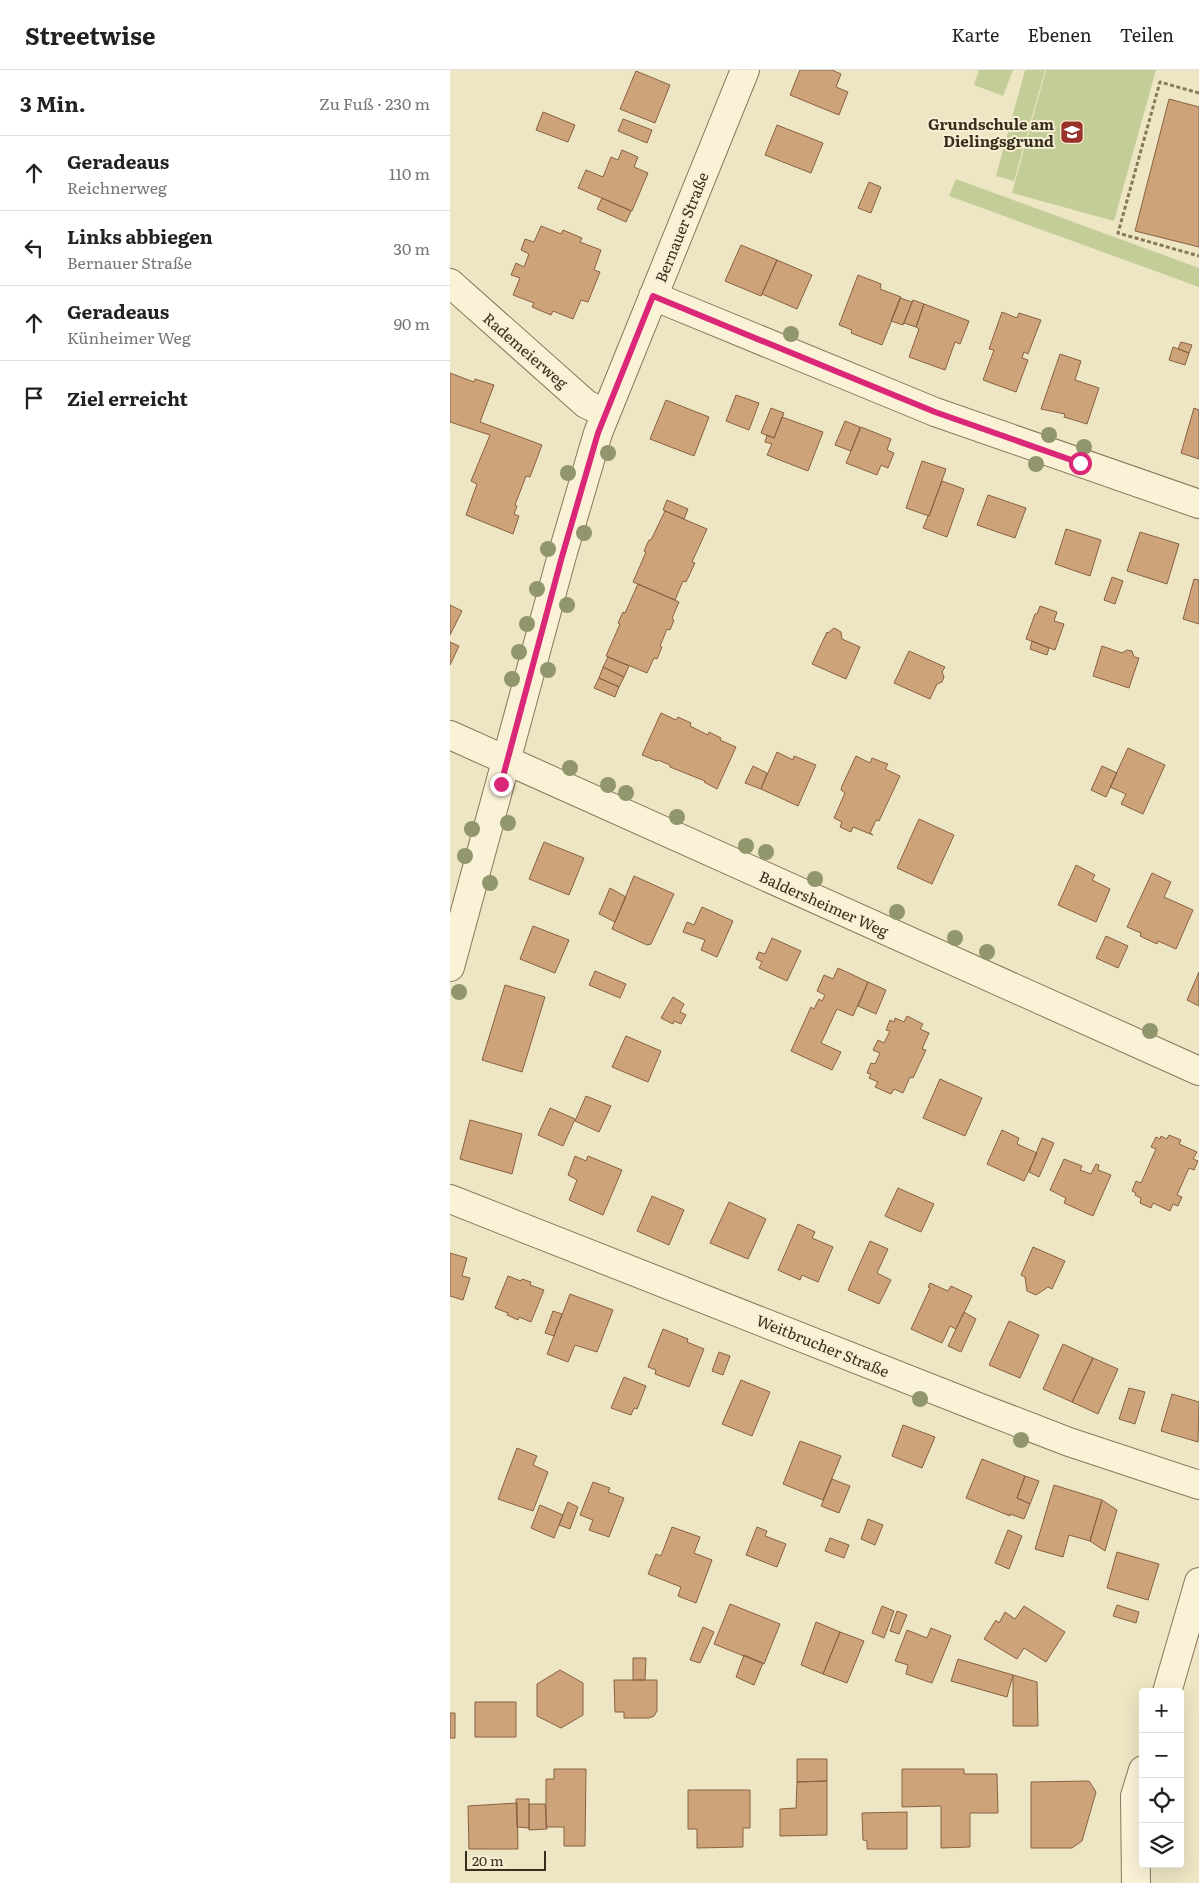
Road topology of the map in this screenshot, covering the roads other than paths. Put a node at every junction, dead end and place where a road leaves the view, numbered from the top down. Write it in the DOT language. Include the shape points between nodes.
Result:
graph roads {
  1 [pos="745,70"];
  2 [pos="450,283"];
  3 [pos="653,296"];
  4 [pos="605,413"];
  5 [pos="1199,504"];
  6 [pos="450,735"];
  7 [pos="507,761"];
  8 [pos="450,967"];
  9 [pos="1199,1071"];
  10 [pos="450,1199"];
  11 [pos="1199,1484"];
  12 [pos="1199,1582"];
  13 [pos="1168,1688"];
  14 [pos="1141,1778"];
  15 [pos="1136,1883"];
  1 -- 3 [label="street, Bernauer Straße"];
  2 -- 4 [label="street, Rademeierweg" via="586,404"];
  3 -- 4 [label="street, Bernauer Straße"];
  3 -- 5 [label="street" via="935,412"];
  4 -- 7 [label="street, Bernauer Straße" via="561,560"];
  6 -- 7 [label="street, Baldersheimer Weg"];
  7 -- 8 [label="street, Bernauer Straße"];
  7 -- 9 [label="street, Baldersheimer Weg"];
  10 -- 11 [label="street, Weitbrucher Straße" via="1070,1442"];
  12 -- 13 [label="street"];
  14 -- 15 [label="street" via="1135,1796"];
}
